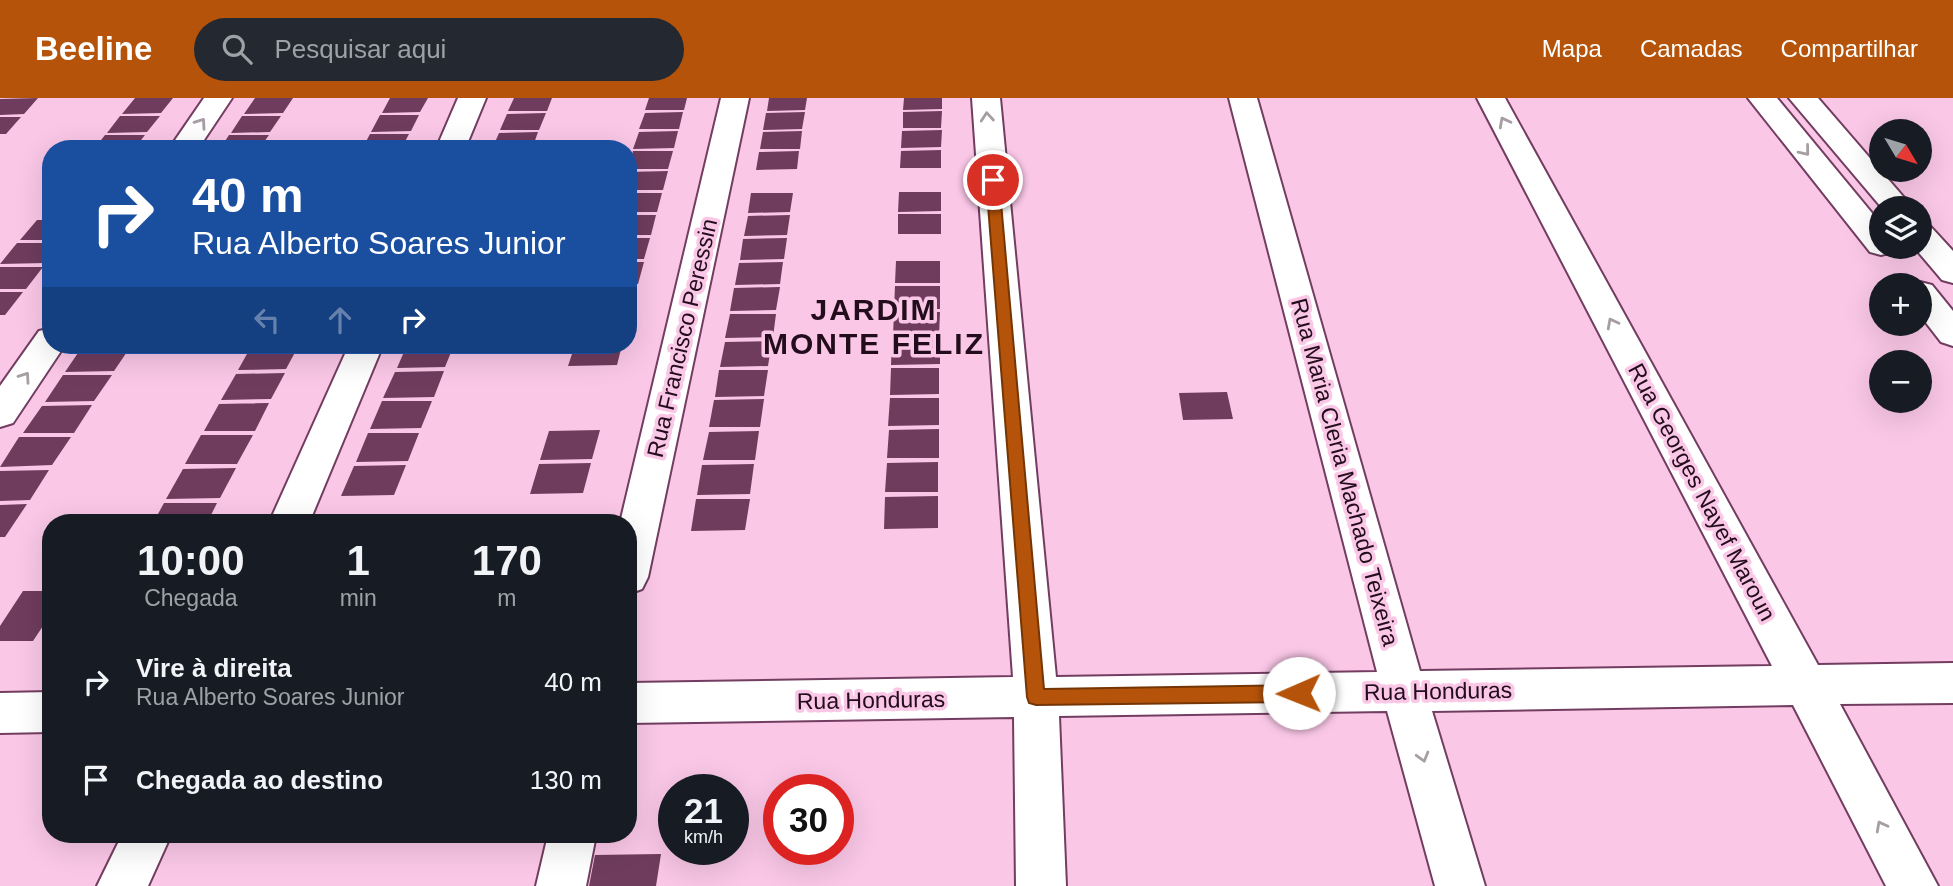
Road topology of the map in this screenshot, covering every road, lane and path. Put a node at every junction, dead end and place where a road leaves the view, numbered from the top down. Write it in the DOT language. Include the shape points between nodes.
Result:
graph roads {
  1 [pos="218,98"];
  2 [pos="472,98"];
  3 [pos="735,98"];
  4 [pos="986,98"];
  5 [pos="1243,98"];
  6 [pos="1491,98"];
  7 [pos="1762,98"];
  8 [pos="1803,98"];
  9 [pos="189,140"];
  10 [pos="454,140"];
  11 [pos="1888,196"];
  12 [pos="1869,230"];
  13 [pos="1932,248"];
  14 [pos="1893,259"];
  15 [pos="1953,272"];
  16 [pos="1904,273"];
  17 [pos="1932,308"];
  18 [pos="1953,334"];
  19 [pos="42,353"];
  20 [pos="362,354"];
  21 [pos="0,414"];
  22 [pos="293,514"];
  23 [pos="637,537"];
  24 [pos="1953,683"];
  25 [pos="1805,685"];
  26 [pos="1404,692"];
  27 [pos="1036,697"];
  28 [pos="637,703"];
  29 [pos="42,712"];
  30 [pos="0,713"];
  31 [pos="143,843"];
  32 [pos="570,843"];
  33 [pos="122,886"];
  34 [pos="561,886"];
  35 [pos="1041,886"];
  36 [pos="1460,886"];
  37 [pos="1913,886"];
  9 -- 1 [label="street, one-way"];
  2 -- 10 [label="street"];
  3 -- 23 [label="street, Rua Francisco Peressin"];
  27 -- 4 [label="street, one-way"];
  5 -- 26 [label="street, Rua Maria Cleria Machado Teixeira"];
  25 -- 6 [label="street, Rua Georges Nayef Maroun, one-way"];
  7 -- 12 [label="street, one-way"];
  8 -- 11 [label="street"];
  13 -- 15 [label="street"];
  14 -- 16 [label="street"];
  17 -- 18 [label="street"];
  21 -- 19 [label="street, one-way"];
  20 -- 22 [label="street"];
  24 -- 25 [label="street, Rua Honduras"];
  25 -- 26 [label="street, Rua Honduras"];
  37 -- 25 [label="street, Rua Georges Nayef Maroun, one-way"];
  26 -- 27 [label="street, Rua Honduras"];
  26 -- 36 [label="street, Rua Maria Cleria Machado Teixeira, one-way"];
  27 -- 28 [label="street, Rua Honduras"];
  27 -- 35 [label="street"];
  29 -- 30 [label="street"];
  31 -- 33 [label="street"];
  32 -- 34 [label="street"];
}
